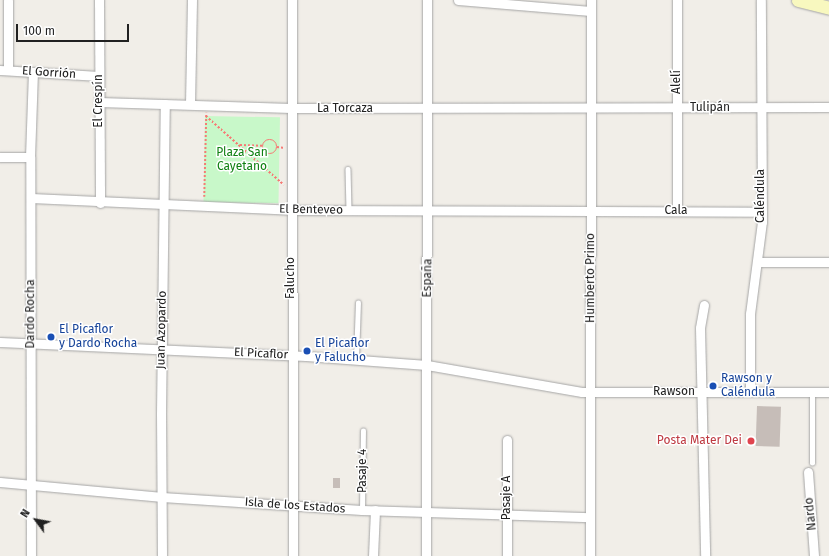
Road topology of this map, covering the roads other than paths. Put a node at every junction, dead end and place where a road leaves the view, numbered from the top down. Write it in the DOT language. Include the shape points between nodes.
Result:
graph roads {
  1 [pos="8,0"];
  2 [pos="99,0"];
  3 [pos="192,0"];
  4 [pos="292,0"];
  5 [pos="427,0"];
  6 [pos="458,0"];
  7 [pos="591,0"];
  8 [pos="677,0"];
  9 [pos="761,0"];
  10 [pos="798,0"];
  11 [pos="829,8"];
  12 [pos="591,11"];
  13 [pos="4,70"];
  14 [pos="33,72"];
  15 [pos="99,76"];
  16 [pos="99,102"];
  17 [pos="165,104"];
  18 [pos="190,104"];
  19 [pos="829,107"];
  20 [pos="291,108"];
  21 [pos="591,108"];
  22 [pos="677,108"];
  23 [pos="761,108"];
  24 [pos="428,109"];
  25 [pos="30,157"];
  26 [pos="0,158"];
  27 [pos="348,169"];
  28 [pos="31,198"];
  29 [pos="100,203"];
  30 [pos="163,206"];
  31 [pos="291,210"];
  32 [pos="349,211"];
  33 [pos="677,211"];
  34 [pos="429,212"];
  35 [pos="591,212"];
  36 [pos="762,212"];
  37 [pos="758,262"];
  38 [pos="829,262"];
  39 [pos="358,303"];
  40 [pos="704,306"];
  41 [pos="0,342"];
  42 [pos="32,344"];
  43 [pos="161,349"];
  44 [pos="291,356"];
  45 [pos="356,359"];
  46 [pos="427,365"];
  47 [pos="703,392"];
  48 [pos="750,392"];
  49 [pos="812,392"];
  50 [pos="829,392"];
  51 [pos="591,393"];
  52 [pos="363,431"];
  53 [pos="506,440"];
  54 [pos="812,463"];
  55 [pos="808,472"];
  56 [pos="0,482"];
  57 [pos="31,485"];
  58 [pos="162,497"];
  59 [pos="294,506"];
  60 [pos="362,510"];
  61 [pos="375,510"];
  62 [pos="426,512"];
  63 [pos="506,515"];
  64 [pos="590,517"];
  65 [pos="31,556"];
  66 [pos="162,556"];
  67 [pos="293,556"];
  68 [pos="373,556"];
  69 [pos="426,556"];
  70 [pos="507,556"];
  71 [pos="590,556"];
  72 [pos="705,556"];
  73 [pos="814,556"];
  1 -- 13 [label="street"];
  2 -- 15 [label="street, El Crespín"];
  3 -- 18 [label="street"];
  4 -- 20 [label="street, Falucho"];
  5 -- 24 [label="street, España"];
  6 -- 12 [label="street"];
  7 -- 12 [label="street, Humberto Primo"];
  8 -- 22 [label="street, Alelí"];
  9 -- 23 [label="street, Caléndula"];
  10 -- 11 [label="street"];
  12 -- 21 [label="street, Humberto Primo"];
  13 -- 14 [label="street, El Gorrión"];
  14 -- 15 [label="street, El Gorrión"];
  14 -- 25 [label="street, Dardo Rocha"];
  15 -- 16 [label="street, El Crespín"];
  16 -- 17 [label="street, La Torcaza"];
  16 -- 29 [label="street, El Crespín"];
  17 -- 18 [label="street, La Torcaza"];
  17 -- 30 [label="street, Juan Azopardo"];
  18 -- 20 [label="street, La Torcaza"];
  19 -- 23 [label="street, Tulipán"];
  20 -- 24 [label="street, La Torcaza"];
  20 -- 31 [label="street, Falucho"];
  21 -- 22 [label="street, Tulipán"];
  21 -- 24 [label="street, La Torcaza"];
  21 -- 35 [label="street, Humberto Primo"];
  22 -- 23 [label="street, Tulipán"];
  22 -- 33 [label="street, Alelí"];
  23 -- 36 [label="street, Caléndula"];
  24 -- 34 [label="street, España"];
  25 -- 26 [label="street"];
  25 -- 28 [label="street, Dardo Rocha"];
  27 -- 32 [label="lane"];
  28 -- 29 [label="street, El Benteveo"];
  28 -- 42 [label="street, Dardo Rocha"];
  29 -- 30 [label="street, El Benteveo"];
  30 -- 31 [label="street, El Benteveo"];
  30 -- 43 [label="street, Juan Azopardo"];
  31 -- 32 [label="street, El Benteveo"];
  31 -- 44 [label="street, Falucho"];
  32 -- 34 [label="street, El Benteveo"];
  33 -- 35 [label="street, Cala"];
  33 -- 36 [label="street, Cala"];
  34 -- 35 [label="street, El Benteveo"];
  34 -- 46 [label="street, España"];
  35 -- 51 [label="street, Humberto Primo"];
  36 -- 37 [label="street, Caléndula"];
  37 -- 38 [label="street"];
  37 -- 48 [label="street, Caléndula" via="750,314"];
  39 -- 45 [label="lane"];
  40 -- 47 [label="street" via="700,328"];
  41 -- 42 [label="street, El Picaflor"];
  42 -- 43 [label="street, El Picaflor"];
  42 -- 57 [label="street, Dardo Rocha"];
  43 -- 44 [label="street, El Picaflor"];
  43 -- 58 [label="street, Juan Azopardo"];
  44 -- 45 [label="street, El Picaflor"];
  44 -- 59 [label="street, Falucho"];
  45 -- 46 [label="street, El Picaflor"];
  46 -- 51 [label="street, El Picaflor"];
  46 -- 62 [label="street, España"];
  47 -- 48 [label="street, Rawson"];
  47 -- 51 [label="street, Rawson"];
  47 -- 72 [label="street"];
  48 -- 49 [label="street, Rawson"];
  49 -- 50 [label="street, Rawson"];
  49 -- 54 [label="lane"];
  51 -- 64 [label="street, Humberto Primo"];
  52 -- 60 [label="lane, Pasaje 4"];
  53 -- 63 [label="street, Pasaje A"];
  55 -- 73 [label="street, Nardo"];
  56 -- 57 [label="street, Isla de los Estados"];
  57 -- 58 [label="street, Isla de los Estados"];
  57 -- 65 [label="street, Dardo Rocha"];
  58 -- 59 [label="street, Isla de los Estados"];
  58 -- 66 [label="street, Juan Azopardo"];
  59 -- 60 [label="street, Isla de los Estados"];
  59 -- 67 [label="street, Falucho"];
  60 -- 61 [label="street, Isla de los Estados"];
  61 -- 62 [label="street, Isla de los Estados"];
  61 -- 68 [label="street"];
  62 -- 63 [label="street, Isla de los Estados"];
  62 -- 69 [label="street, España"];
  63 -- 64 [label="street, Isla de los Estados"];
  63 -- 70 [label="street, Pasaje A"];
  64 -- 71 [label="street, Humberto Primo"];
}
